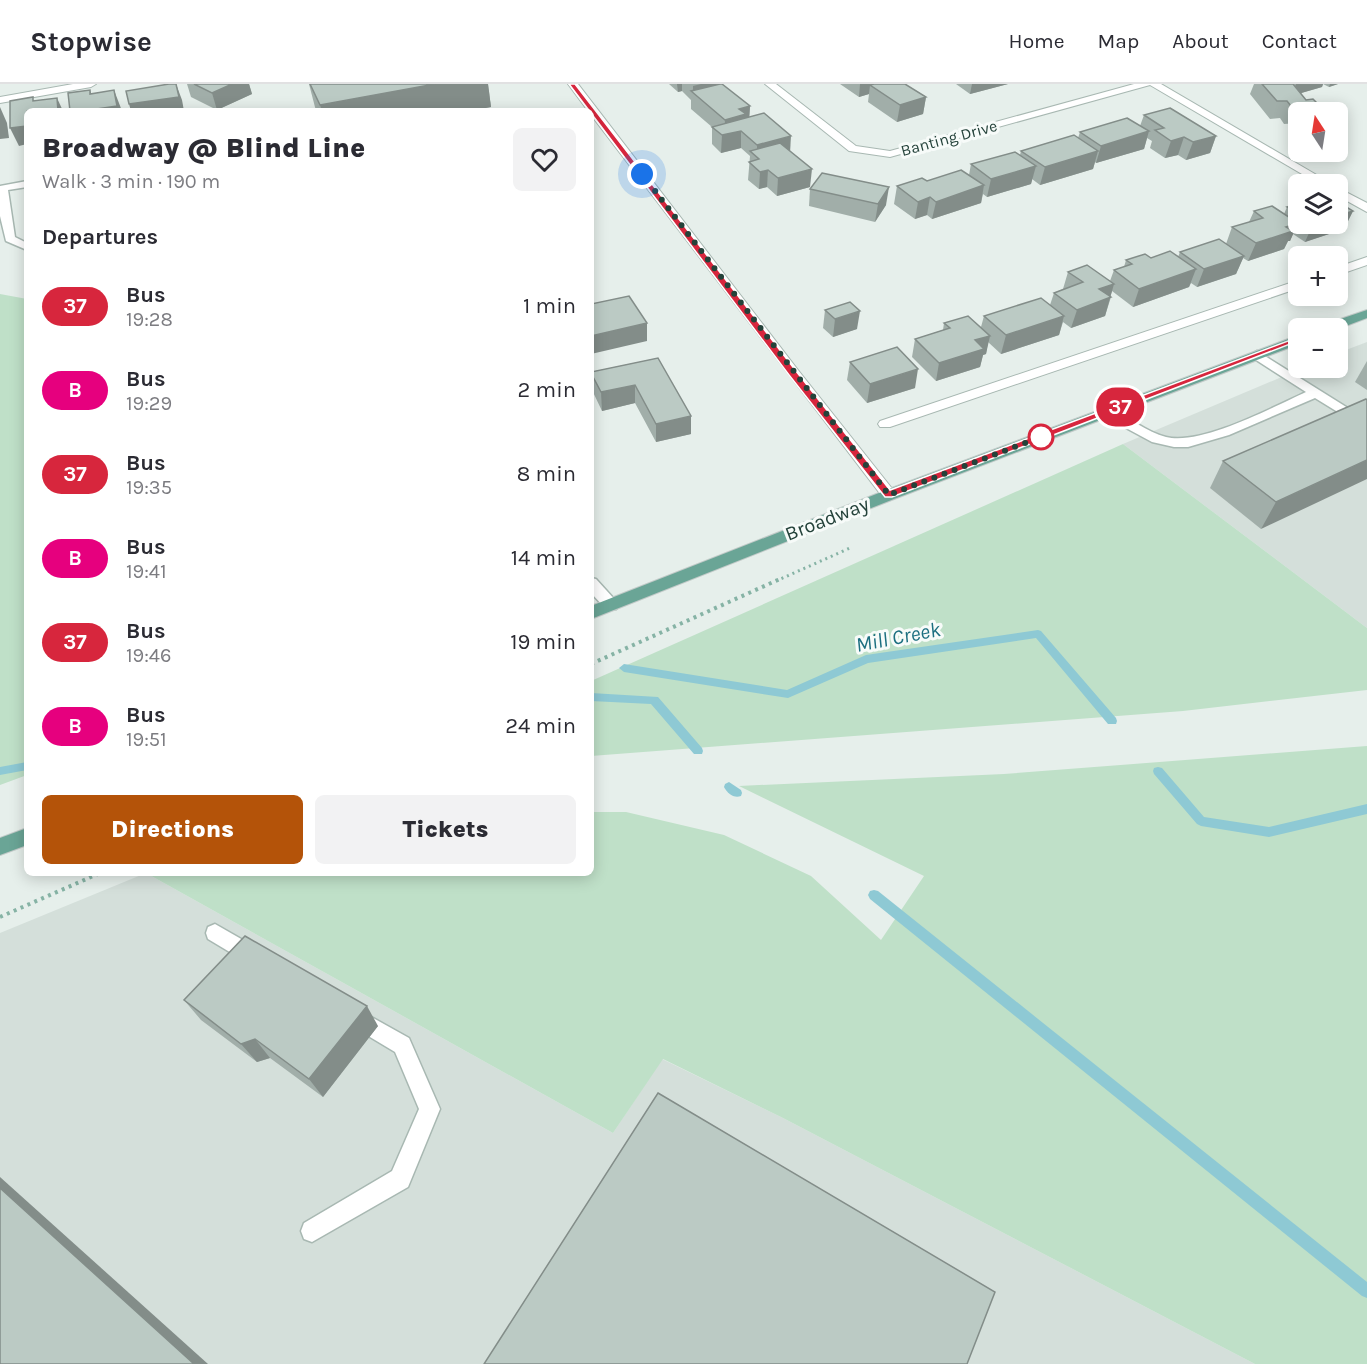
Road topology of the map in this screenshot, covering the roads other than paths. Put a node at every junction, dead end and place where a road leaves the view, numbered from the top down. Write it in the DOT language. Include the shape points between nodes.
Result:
graph roads {
  1 [pos="91,84"];
  2 [pos="573,84"];
  3 [pos="770,84"];
  4 [pos="1145,84"];
  5 [pos="1154,84"];
  6 [pos="0,100"];
  7 [pos="591,108"];
  8 [pos="594,112"];
  9 [pos="1309,174"];
  10 [pos="24,184"];
  11 [pos="1348,197"];
  12 [pos="1367,208"];
  13 [pos="24,245"];
  14 [pos="1367,261"];
  15 [pos="1348,268"];
  16 [pos="1288,288"];
  17 [pos="1367,314"];
  18 [pos="1348,321"];
  19 [pos="1288,343"];
  20 [pos="1257,355"];
  21 [pos="1316,393"];
  22 [pos="1108,411"];
  23 [pos="885,424"];
  24 [pos="1367,426"];
  25 [pos="889,495"];
  26 [pos="594,586"];
  27 [pos="611,605"];
  28 [pos="594,612"];
  29 [pos="24,837"];
  30 [pos="0,847"];
  31 [pos="215,933"];
  32 [pos="274,968"];
  33 [pos="343,1010"];
  34 [pos="312,1231"];
  1 -- 6 [label="street"];
  2 -- 7 [label="street"];
  3 -- 4 [label="street, Banting Drive" via="853,149 890,154"];
  5 -- 9 [label="street"];
  8 -- 25 [label="street"];
  10 -- 13 [label="lane" via="3,188 10,239"];
  11 -- 12 [label="street"];
  14 -- 15 [label="street"];
  16 -- 23 [label="street"];
  17 -- 18 [label="main road"];
  19 -- 20 [label="main road, Broadway"];
  20 -- 21 [label="lane"];
  20 -- 22 [label="main road, Broadway"];
  21 -- 22 [label="lane" via="1207,439 1174,443"];
  21 -- 24 [label="lane"];
  22 -- 25 [label="main road, Broadway"];
  25 -- 27 [label="main road, Broadway"];
  26 -- 27 [label="lane"];
  27 -- 28 [label="main road, Broadway"];
  29 -- 30 [label="main road"];
  31 -- 32 [label="lane"];
  33 -- 34 [label="lane" via="402,1045 430,1109 400,1179"];
}
